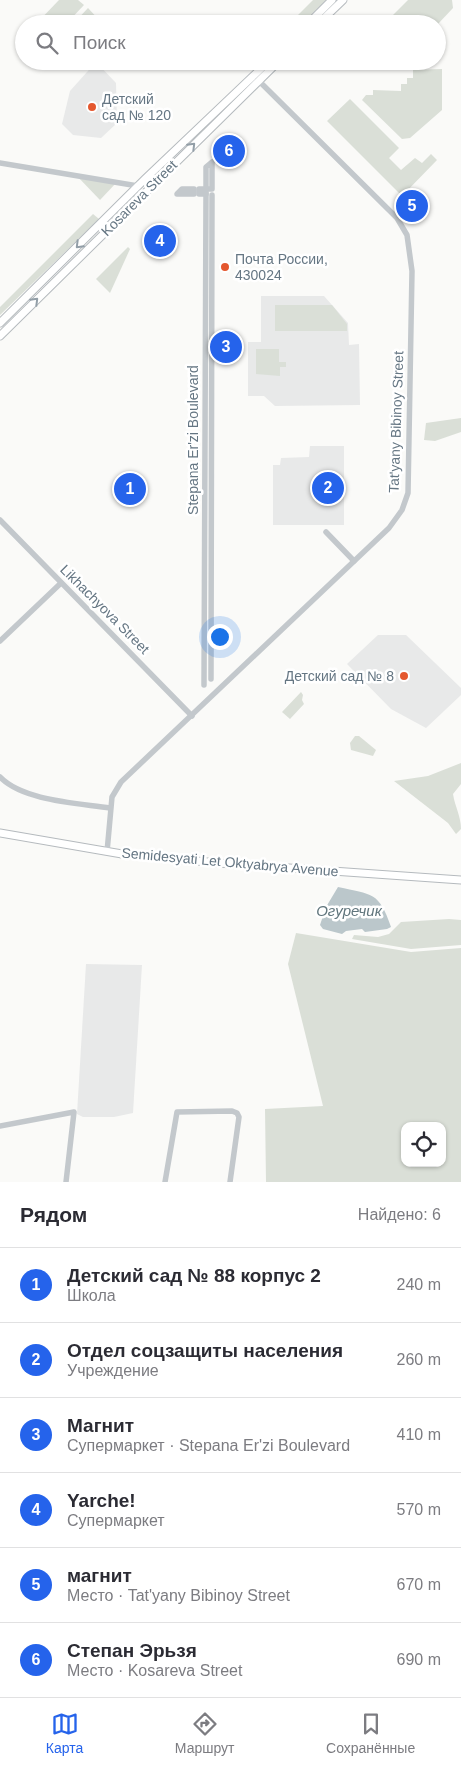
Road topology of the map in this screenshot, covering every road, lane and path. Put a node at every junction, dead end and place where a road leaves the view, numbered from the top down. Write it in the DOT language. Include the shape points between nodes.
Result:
graph roads {
  1 [pos="332,0"];
  2 [pos="343,0"];
  3 [pos="317,15"];
  4 [pos="327,15"];
  5 [pos="262,70"];
  6 [pos="267,70"];
  7 [pos="256,78"];
  8 [pos="0,163"];
  9 [pos="138,186"];
  10 [pos="145,192"];
  11 [pos="0,323"];
  12 [pos="0,336"];
  13 [pos="0,520"];
  14 [pos="326,532"];
  15 [pos="354,561"];
  16 [pos="60,582"];
  17 [pos="0,641"];
  18 [pos="211,678"];
  19 [pos="204,686"];
  20 [pos="192,716"];
  21 [pos="0,777"];
  22 [pos="110,808"];
  23 [pos="0,833"];
  24 [pos="107,852"];
  25 [pos="461,880"];
  26 [pos="0,1126"];
  27 [pos="66,1182"];
  28 [pos="165,1182"];
  29 [pos="230,1182"];
  1 -- 3 [label="main road"];
  2 -- 4 [label="main road"];
  5 -- 7 [label="main road, Kosareva Street"];
  6 -- 7 [label="main road, Kosareva Street"];
  7 -- 9 [label="main road, Kosareva Street"];
  10 -- 7 [label="main road, Kosareva Street, one-way"];
  7 -- 15 [label="street, Tat'yany Bibinoy Street" via="397,218 410,245 408,493 397,518"];
  8 -- 9 [label="street"];
  9 -- 10 [label="main road"];
  9 -- 11 [label="main road, Kosareva Street, one-way"];
  12 -- 10 [label="main road, Kosareva Street, one-way"];
  13 -- 16 [label="street, Likhachyova Street"];
  14 -- 15 [label="street"];
  15 -- 20 [label="street, Tat'yany Bibinoy Street"];
  16 -- 17 [label="street"];
  16 -- 20 [label="street, Likhachyova Street"];
  18 -- 19 [label="street, Stepana Er'zi Boulevard" via="208,193"];
  20 -- 22 [label="street, Tat'yany Bibinoy Street" via="121,782 114,790"];
  21 -- 22 [label="street" via="23,791"];
  22 -- 24 [label="street, Tat'yany Bibinoy Street"];
  23 -- 24 [label="main road, Semidesyati Let Oktyabrya Avenue"];
  24 -- 25 [label="main road, Semidesyati Let Oktyabrya Avenue"];
  26 -- 27 [label="street" via="74,1112"];
  28 -- 29 [label="street" via="177,1112 232,1111 239,1118"];
}
